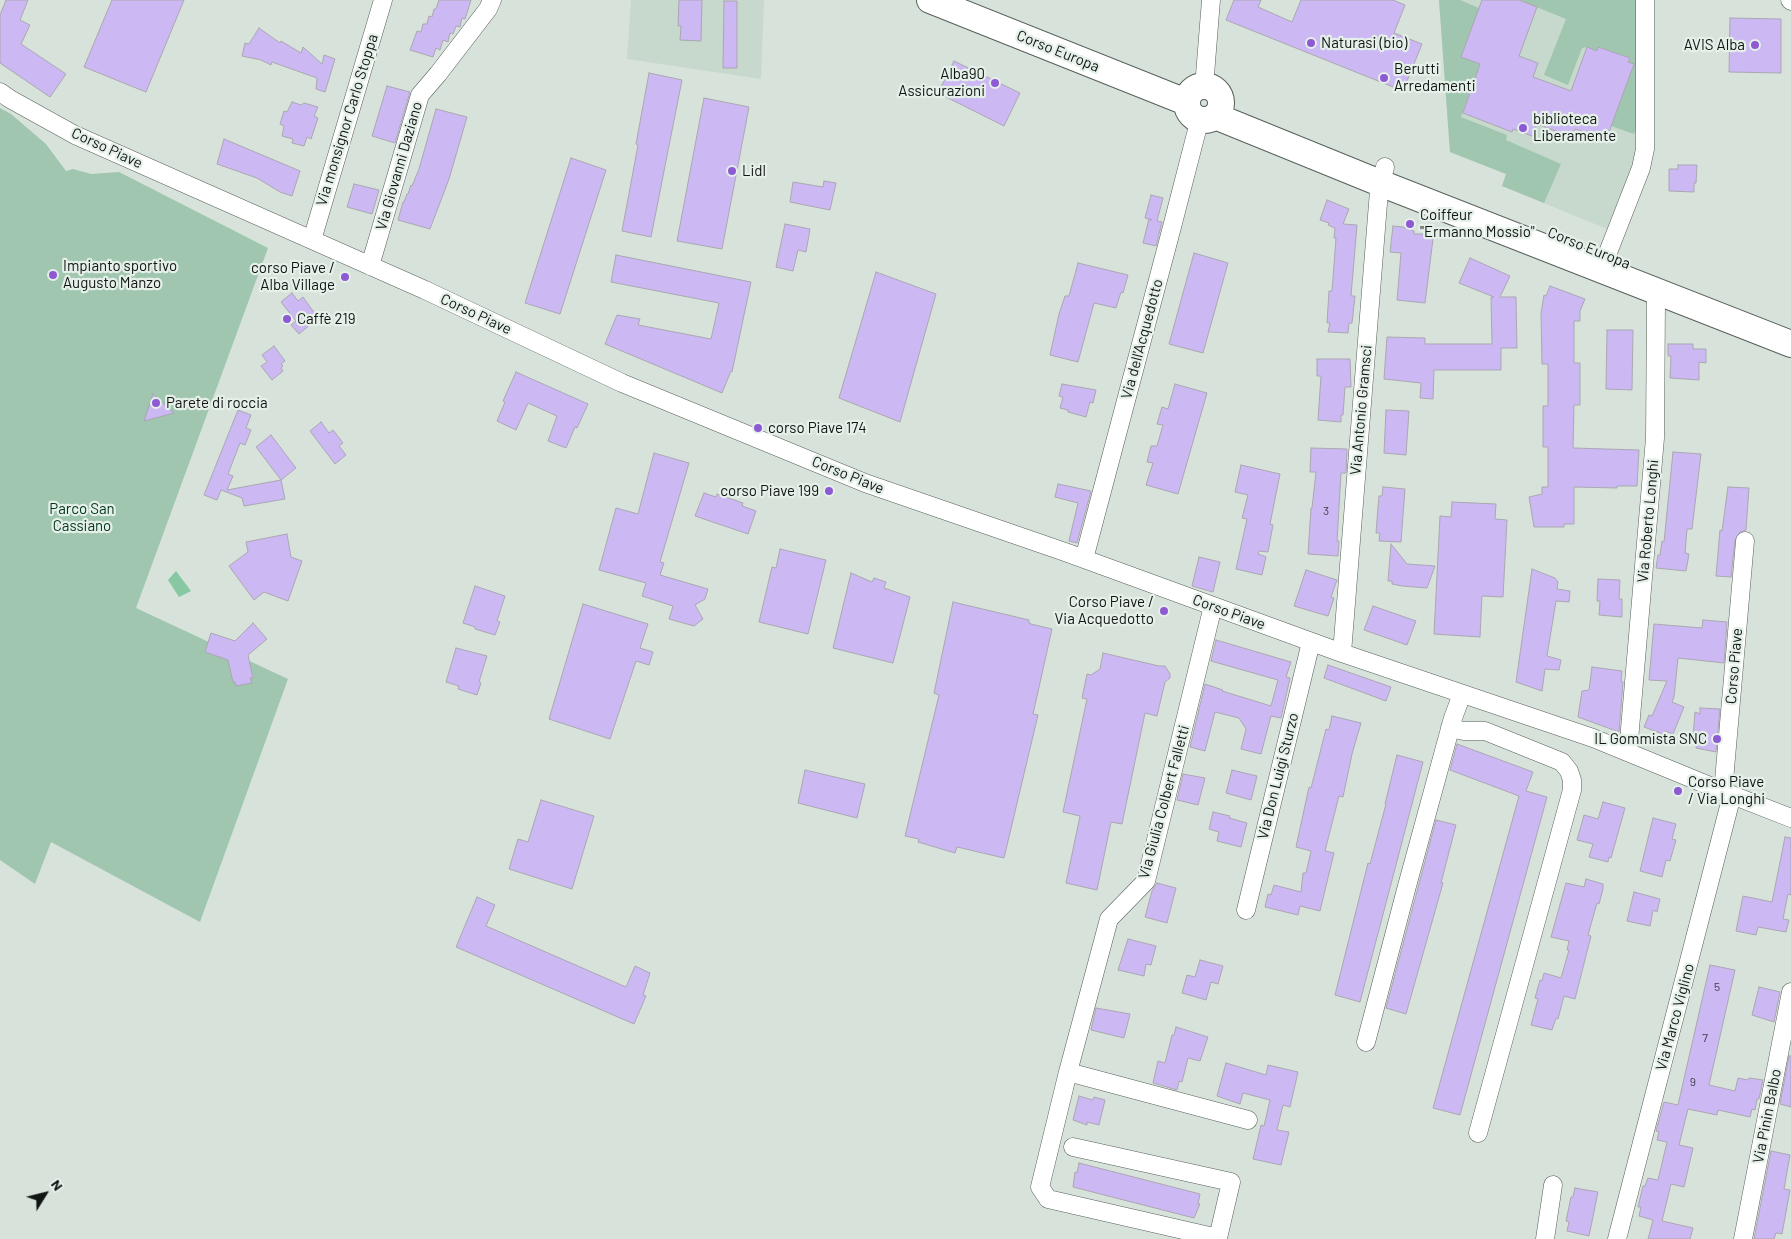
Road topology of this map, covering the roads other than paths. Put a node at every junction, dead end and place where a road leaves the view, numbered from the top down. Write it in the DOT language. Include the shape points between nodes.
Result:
graph roads {
  1 [pos="383,0"];
  2 [pos="492,0"];
  3 [pos="930,0"];
  4 [pos="964,0"];
  5 [pos="1211,0"];
  6 [pos="1645,0"];
  7 [pos="0,92"];
  8 [pos="1202,103"];
  9 [pos="1382,175"];
  10 [pos="312,240"];
  11 [pos="1607,255"];
  12 [pos="370,266"];
  13 [pos="1654,290"];
  14 [pos="1791,327"];
  15 [pos="1791,344"];
  16 [pos="1745,541"];
  17 [pos="1084,559"];
  18 [pos="1213,606"];
  19 [pos="1311,642"];
  20 [pos="1342,654"];
  21 [pos="1462,694"];
  22 [pos="1450,728"];
  23 [pos="1628,752"];
  24 [pos="1727,794"];
  25 [pos="1791,818"];
  26 [pos="1246,910"];
  27 [pos="1791,992"];
  28 [pos="1366,1042"];
  29 [pos="1068,1072"];
  30 [pos="1248,1120"];
  31 [pos="1478,1133"];
  32 [pos="1073,1147"];
  33 [pos="1553,1185"];
  34 [pos="1545,1239"];
  35 [pos="1617,1239"];
  36 [pos="1743,1239"];
  1 -- 10 [label="street, Via monsignor Carlo Stoppa"];
  2 -- 12 [label="street, Via Giovanni Daziano" via="420,95"];
  3 -- 8 [label="main road, Corso Europa"];
  4 -- 8 [label="main road, Corso Europa"];
  5 -- 8 [label="street, Via dell'Acquedotto"];
  6 -- 11 [label="street" via="1645,150"];
  7 -- 10 [label="street, Corso Piave" via="76,135"];
  8 -- 9 [label="main road, Corso Europa"];
  8 -- 17 [label="street, Via dell'Acquedotto"];
  9 -- 11 [label="main road, Corso Europa"];
  9 -- 13 [label="main road, Corso Europa"];
  9 -- 20 [label="street, Via Antonio Gramsci"];
  10 -- 12 [label="street, Corso Piave"];
  11 -- 14 [label="main road, Corso Europa"];
  12 -- 17 [label="street, Corso Piave" via="622,383 865,484"];
  13 -- 15 [label="main road, Corso Europa"];
  13 -- 23 [label="street, Via Roberto Longhi" via="1655,438"];
  16 -- 24 [label="street, Corso Piave"];
  17 -- 18 [label="street, Corso Piave"];
  18 -- 19 [label="street, Corso Piave"];
  18 -- 29 [label="street, Via Giulia Colbert Falletti" via="1146,881 1109,919"];
  19 -- 20 [label="street, Corso Piave"];
  19 -- 26 [label="street, Via Don Luigi Sturzo"];
  20 -- 21 [label="street, Corso Piave"];
  21 -- 22 [label="street"];
  21 -- 23 [label="street, Corso Piave"];
  22 -- 28 [label="street"];
  22 -- 31 [label="street" via="1485,731 1562,762 1572,780 1572,790"];
  23 -- 24 [label="street, Corso Piave"];
  24 -- 25 [label="street, Corso Piave"];
  24 -- 35 [label="street, Via Marco Viglino"];
  27 -- 36 [label="street, Via Pinin Balbo"];
  29 -- 30 [label="street"];
  29 -- 32 [label="street, Via Giulia Colbert Falletti" via="1040,1187 1048,1199 1218,1238 1231,1182"];
  33 -- 34 [label="street"];
}
